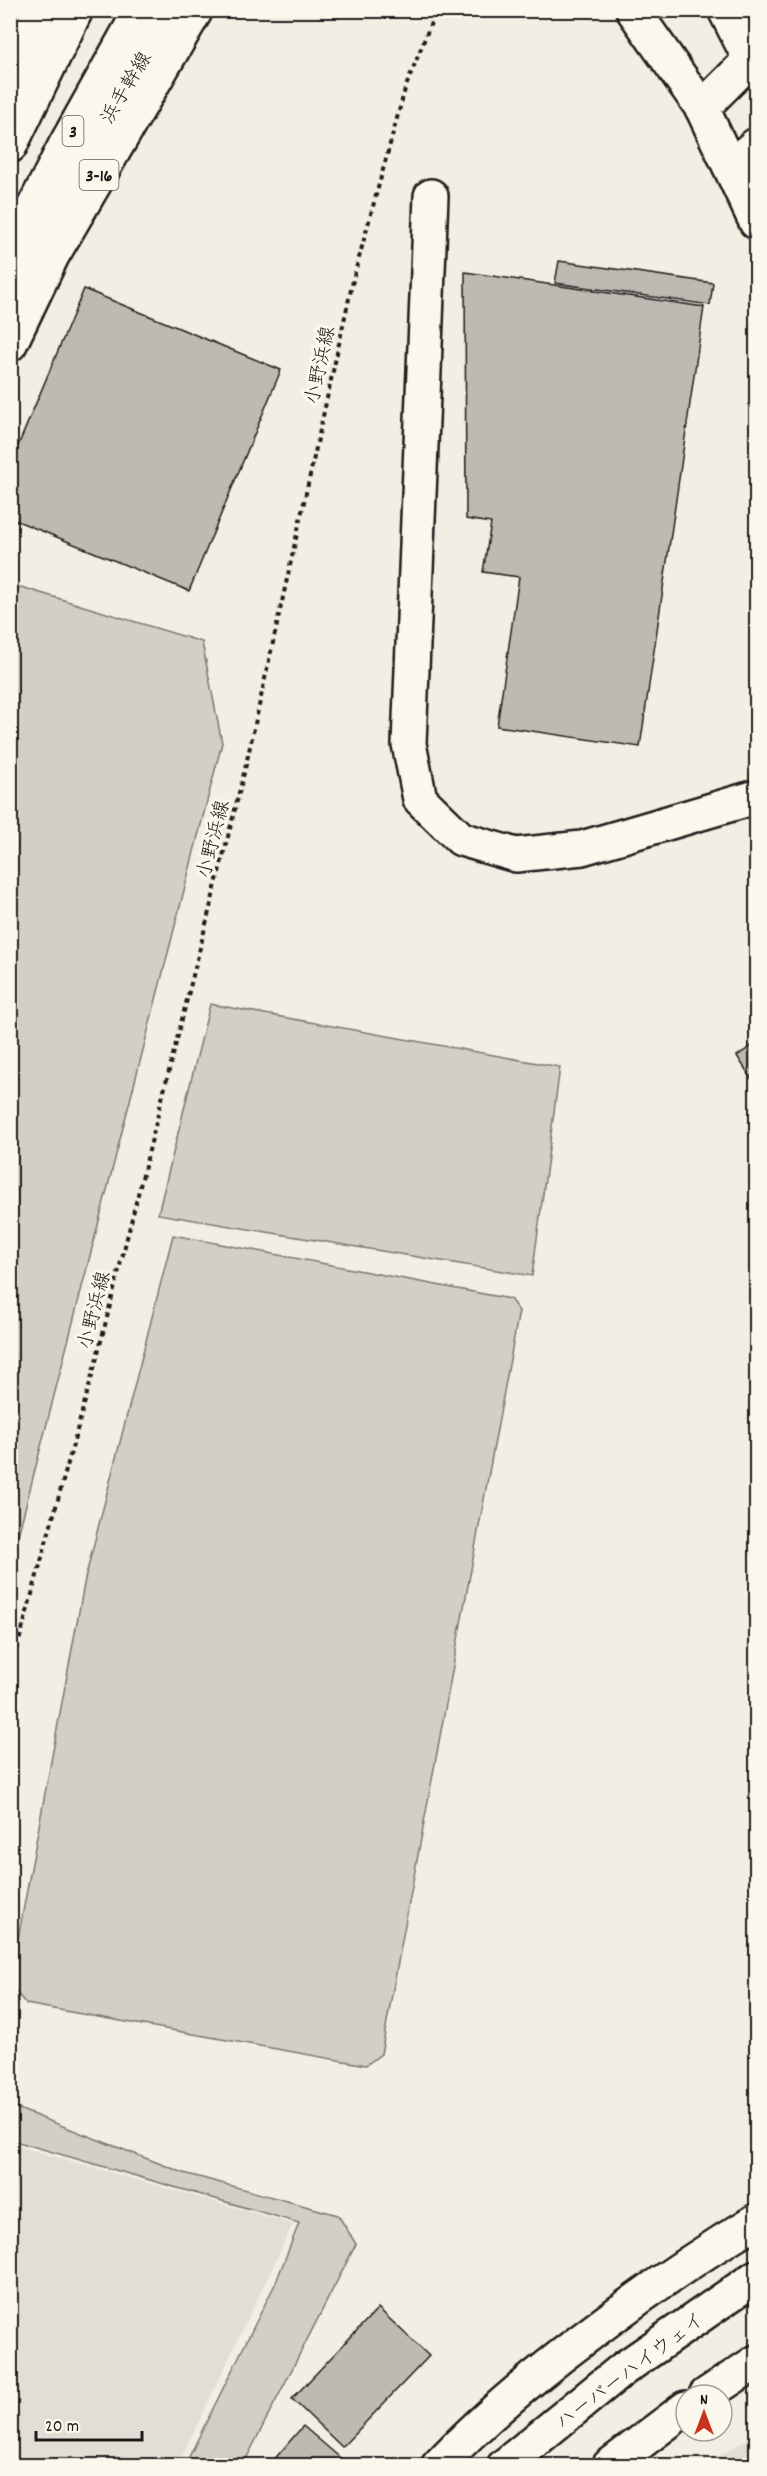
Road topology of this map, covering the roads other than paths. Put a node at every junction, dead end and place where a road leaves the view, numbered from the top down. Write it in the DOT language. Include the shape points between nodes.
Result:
graph roads {
  1 [pos="39,10"];
  2 [pos="66,10"];
  3 [pos="76,10"];
  4 [pos="141,10"];
  5 [pos="171,10"];
  6 [pos="196,10"];
  7 [pos="633,10"];
  8 [pos="725,10"];
  9 [pos="755,61"];
  10 [pos="10,101"];
  11 [pos="702,108"];
  12 [pos="10,132"];
  13 [pos="756,145"];
  14 [pos="10,146"];
  15 [pos="731,166"];
  16 [pos="431,196"];
  17 [pos="756,222"];
  18 [pos="10,254"];
  19 [pos="10,290"];
  20 [pos="10,345"];
  21 [pos="756,797"];
  22 [pos="756,2221"];
  23 [pos="756,2277"];
  24 [pos="756,2303"];
  25 [pos="756,2362"];
  26 [pos="724,2383"];
  27 [pos="674,2417"];
  28 [pos="438,2466"];
  29 [pos="504,2466"];
  30 [pos="537,2466"];
  31 [pos="609,2466"];
  1 -- 10 [label="main road"];
  2 -- 12 [label="main road"];
  3 -- 14 [label="main road"];
  4 -- 18 [label="main road, 3"];
  5 -- 19 [label="main road, 浜手幹線" via="28,250"];
  6 -- 20 [label="main road, 3-16" via="52,255"];
  7 -- 11 [label="main road"];
  8 -- 9 [label="main road"];
  9 -- 11 [label="main road"];
  11 -- 15 [label="main road"];
  13 -- 15 [label="main road"];
  15 -- 17 [label="main road"];
  16 -- 21 [label="main road" via="409,744 420,799 461,839 516,855 582,848"];
  22 -- 28 [label="main road" via="638,2298 549,2365 466,2436"];
  23 -- 29 [label="main road, ハーバーハイウェイ" via="623,2369"];
  24 -- 30 [label="main road, ハーバーハイウェイ" via="635,2387"];
  25 -- 26 [label="main road"];
  27 -- 31 [label="main road"];
}
